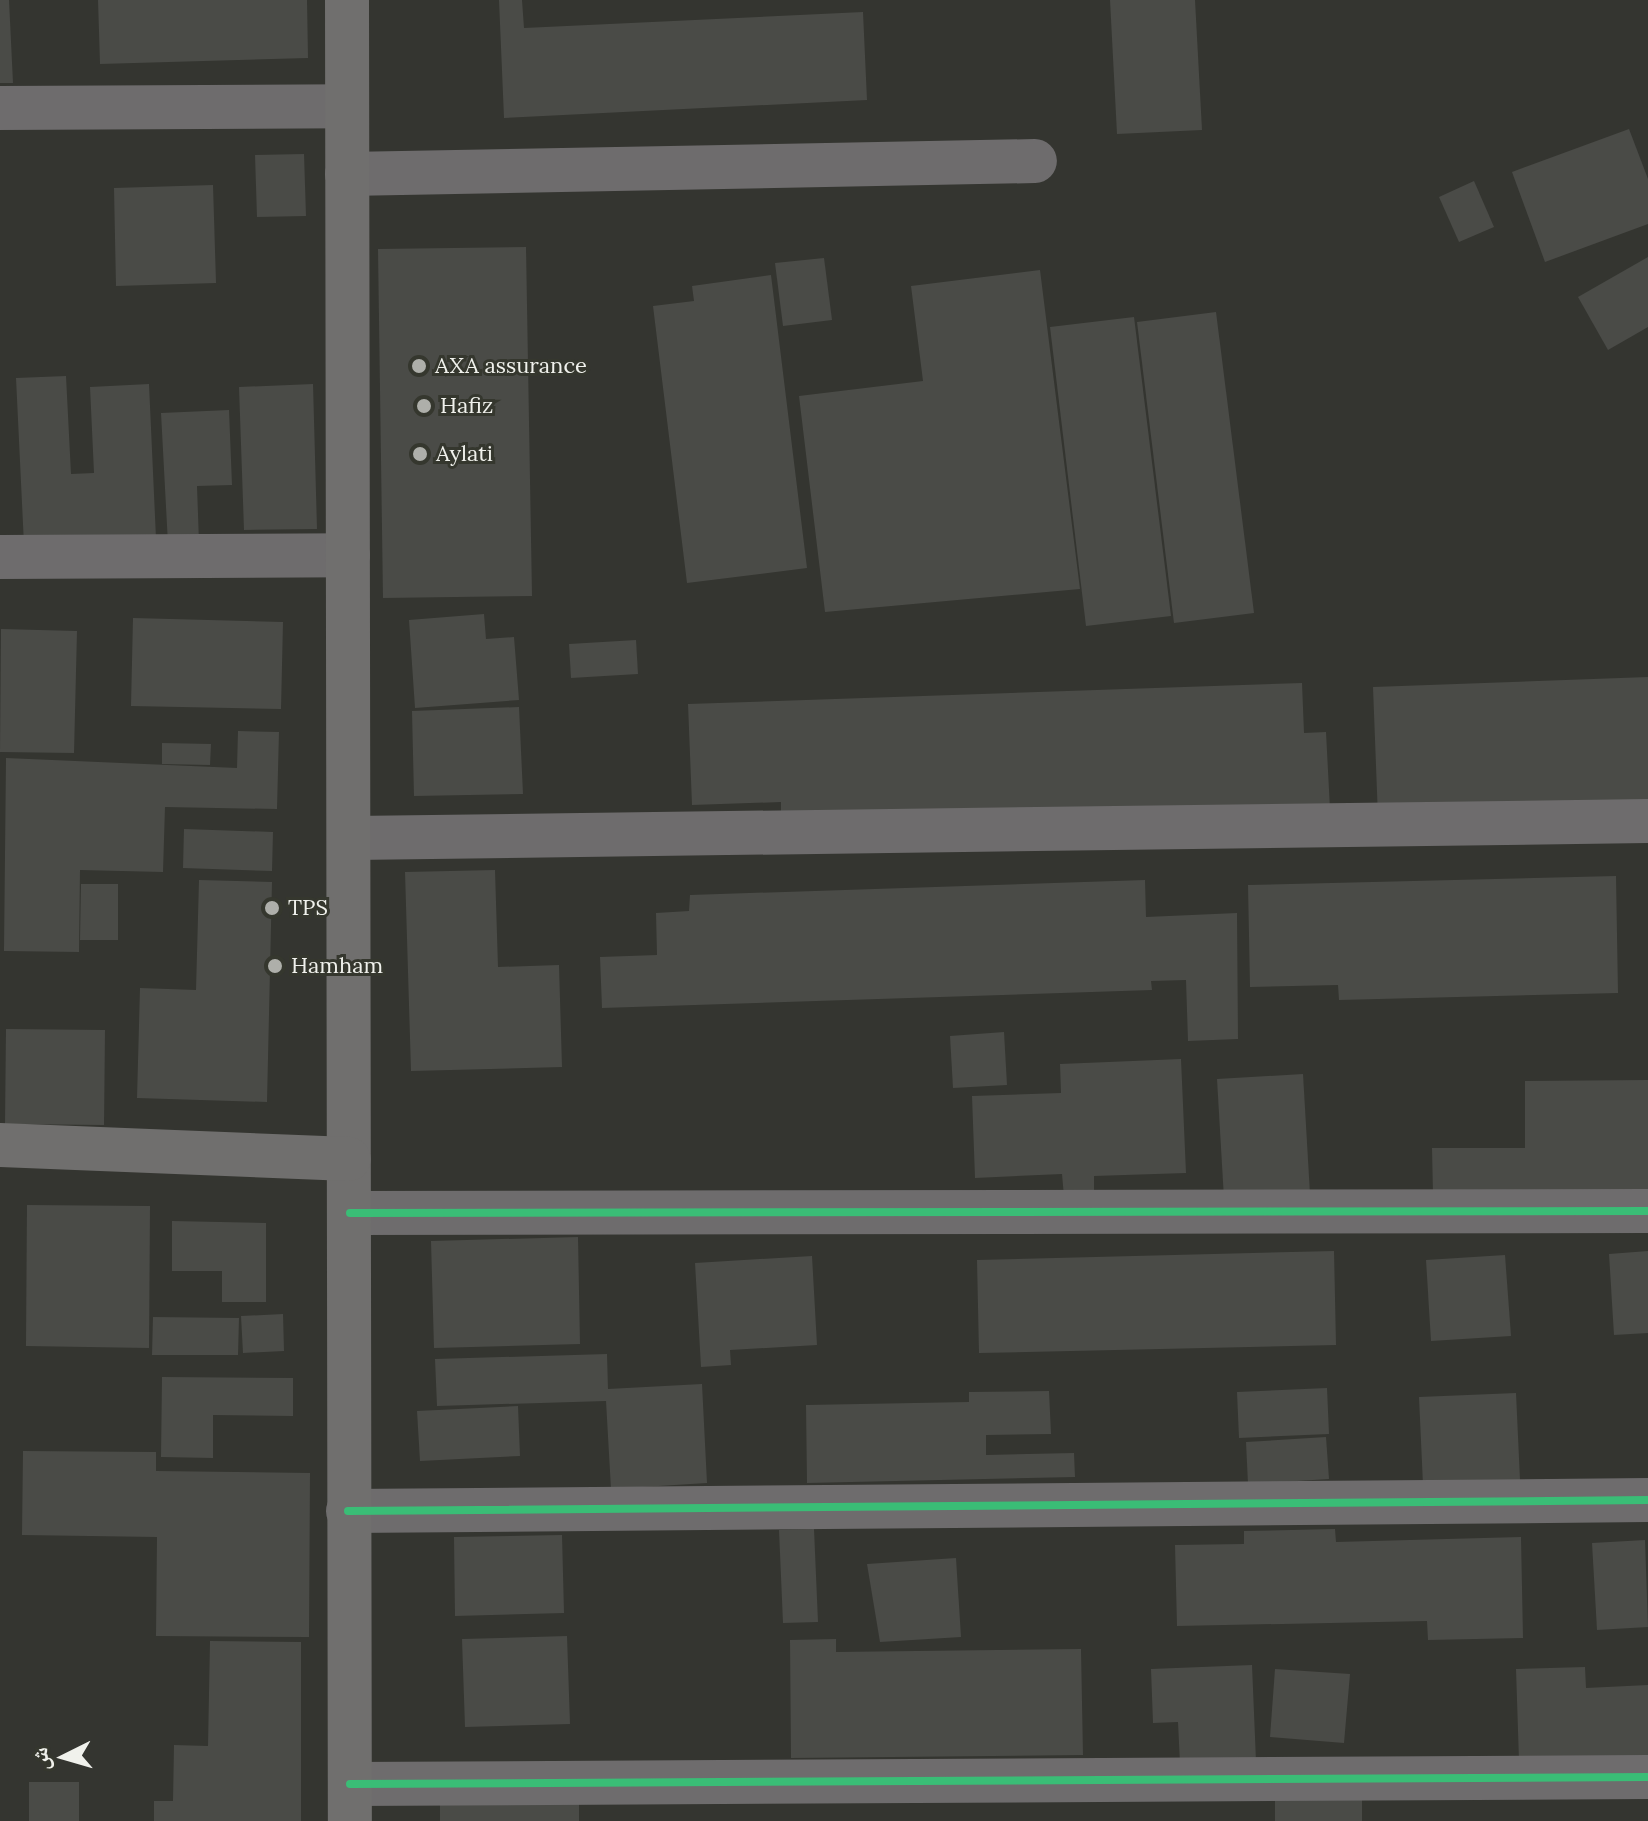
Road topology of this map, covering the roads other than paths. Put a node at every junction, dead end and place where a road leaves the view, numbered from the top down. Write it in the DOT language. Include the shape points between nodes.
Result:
graph roads {
  1 [pos="347,0"];
  2 [pos="347,106"];
  3 [pos="0,108"];
  4 [pos="1035,161"];
  5 [pos="347,174"];
  6 [pos="348,555"];
  7 [pos="0,557"];
  8 [pos="1648,821"];
  9 [pos="353,838"];
  10 [pos="0,1145"];
  11 [pos="349,1159"];
  12 [pos="1648,1211"];
  13 [pos="350,1213"];
  14 [pos="1648,1500"];
  15 [pos="348,1511"];
  16 [pos="1648,1777"];
  17 [pos="350,1802"];
  1 -- 2 [label="main road"];
  2 -- 3 [label="street"];
  2 -- 5 [label="main road"];
  4 -- 5 [label="street"];
  5 -- 6 [label="main road"];
  6 -- 7 [label="street"];
  6 -- 9 [label="main road"];
  8 -- 9 [label="street"];
  9 -- 11 [label="main road"];
  10 -- 11 [label="main road"];
  11 -- 13 [label="main road"];
  12 -- 13 [label="street"];
  13 -- 15 [label="main road"];
  14 -- 15 [label="street"];
  15 -- 17 [label="main road"];
  16 -- 17 [label="street"];
}
